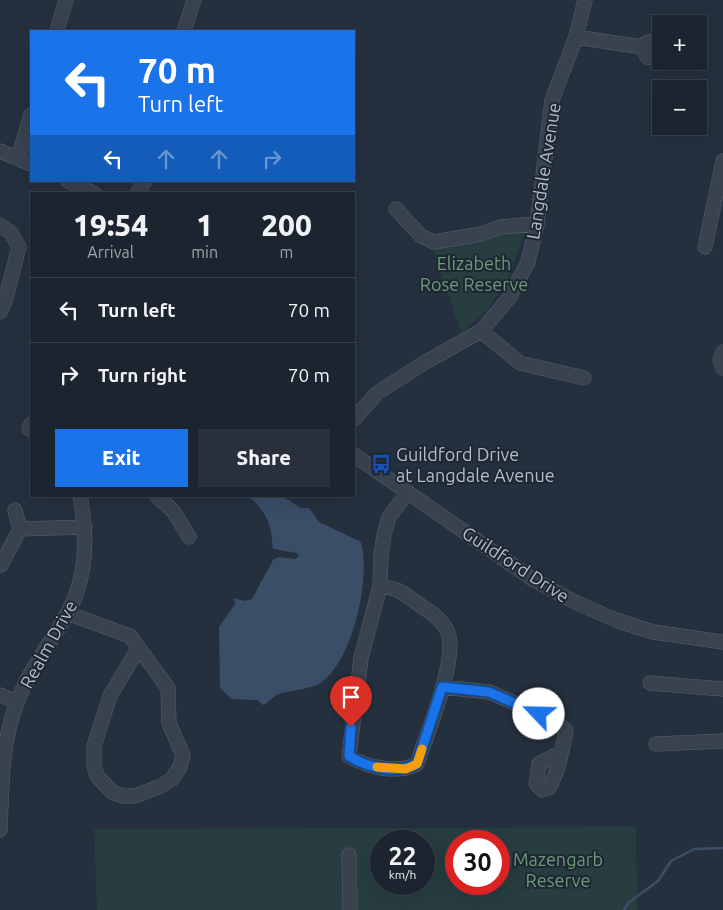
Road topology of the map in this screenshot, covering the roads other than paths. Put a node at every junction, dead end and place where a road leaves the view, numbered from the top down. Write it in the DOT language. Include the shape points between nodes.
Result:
graph roads {
  1 [pos="66,0"];
  2 [pos="194,0"];
  3 [pos="585,0"];
  4 [pos="57,30"];
  5 [pos="184,30"];
  6 [pos="576,37"];
  7 [pos="652,41"];
  8 [pos="642,47"];
  9 [pos="652,57"];
  10 [pos="30,118"];
  11 [pos="0,151"];
  12 [pos="18,158"];
  13 [pos="723,161"];
  14 [pos="30,164"];
  15 [pos="70,182"];
  16 [pos="91,192"];
  17 [pos="396,209"];
  18 [pos="537,224"];
  19 [pos="0,225"];
  20 [pos="705,247"];
  21 [pos="0,312"];
  22 [pos="481,331"];
  23 [pos="723,352"];
  24 [pos="723,368"];
  25 [pos="584,378"];
  26 [pos="355,418"];
  27 [pos="355,456"];
  28 [pos="408,492"];
  29 [pos="80,497"];
  30 [pos="158,497"];
  31 [pos="15,510"];
  32 [pos="85,528"];
  33 [pos="20,529"];
  34 [pos="189,536"];
  35 [pos="1,564"];
  36 [pos="380,586"];
  37 [pos="67,613"];
  38 [pos="723,642"];
  39 [pos="138,649"];
  40 [pos="650,682"];
  41 [pos="442,687"];
  42 [pos="723,689"];
  43 [pos="0,695"];
  44 [pos="17,702"];
  45 [pos="723,742"];
  46 [pos="656,744"];
  47 [pos="562,752"];
  48 [pos="0,830"];
  49 [pos="348,855"];
  50 [pos="350,910"];
  1 -- 4 [label="street"];
  2 -- 5 [label="street"];
  3 -- 6 [label="street, Langdale Avenue"];
  6 -- 8 [label="street"];
  6 -- 18 [label="street, Langdale Avenue" via="552,100"];
  7 -- 8 [label="street"];
  8 -- 9 [label="street" via="647,56"];
  10 -- 12 [label="street"];
  11 -- 12 [label="street"];
  12 -- 14 [label="street"];
  13 -- 20 [label="street"];
  15 -- 16 [label="street"];
  17 -- 18 [label="street" via="421,236 434,242 481,234 500,227"];
  18 -- 22 [label="street, Langdale Avenue" via="528,262 509,298"];
  19 -- 21 [label="street" via="11,233 19,247"];
  22 -- 25 [label="street" via="520,364"];
  22 -- 26 [label="street, Langdale Avenue" via="376,393"];
  23 -- 24 [label="street" via="720,360"];
  27 -- 28 [label="street, Guildford Drive"];
  28 -- 36 [label="street" via="390,517 384,535"];
  28 -- 38 [label="street, Guildford Drive" via="534,580 575,602 652,632"];
  29 -- 32 [label="street, Realm Drive"];
  30 -- 34 [label="street" via="174,512"];
  31 -- 33 [label="street"];
  32 -- 33 [label="street"];
  32 -- 37 [label="street, Realm Drive" via="81,574"];
  33 -- 35 [label="street"];
  36 -- 41 [label="street" via="406,595 433,614 448,633 450,653"];
  36 -- 41 [label="street" via="361,658 349,756 364,766 406,769 417,764"];
  37 -- 39 [label="street" via="125,632"];
  37 -- 44 [label="street, Realm Drive" via="36,662"];
  39 -- 39 [label="street" via="168,688 169,722 183,755 180,767 168,782 135,796 123,796 112,792 97,776 94,746 110,696"];
  40 -- 42 [label="street"];
  41 -- 47 [label="street" via="489,692 556,721 566,731"];
  43 -- 44 [label="street, Realm Drive"];
  44 -- 48 [label="street, Realm Drive" via="6,743"];
  45 -- 46 [label="street"];
  49 -- 50 [label="street"];
}
